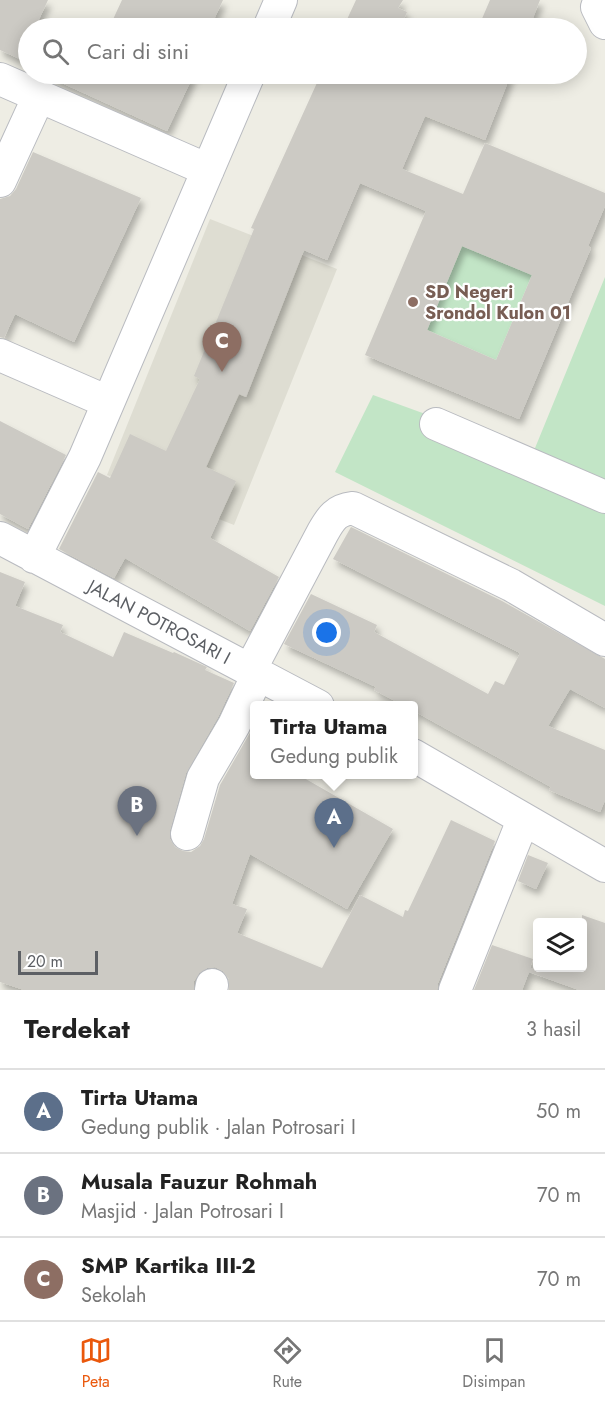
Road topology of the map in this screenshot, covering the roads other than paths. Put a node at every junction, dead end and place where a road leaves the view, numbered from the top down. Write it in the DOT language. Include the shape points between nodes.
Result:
graph roads {
  1 [pos="281,0"];
  2 [pos="600,0"];
  3 [pos="273,18"];
  4 [pos="605,23"];
  5 [pos="0,79"];
  6 [pos="245,84"];
  7 [pos="39,96"];
  8 [pos="208,170"];
  9 [pos="0,181"];
  10 [pos="0,355"];
  11 [pos="108,402"];
  12 [pos="436,424"];
  13 [pos="605,497"];
  14 [pos="0,538"];
  15 [pos="34,557"];
  16 [pos="605,640"];
  17 [pos="254,672"];
  18 [pos="310,701"];
  19 [pos="418,757"];
  20 [pos="523,819"];
  21 [pos="187,834"];
  22 [pos="605,866"];
  23 [pos="454,990"];
  1 -- 3 [label="street"];
  2 -- 4 [label="street" via="597,7"];
  5 -- 7 [label="street"];
  6 -- 8 [label="street"];
  7 -- 8 [label="street"];
  7 -- 9 [label="street"];
  8 -- 11 [label="street"];
  10 -- 11 [label="street"];
  11 -- 15 [label="street"];
  12 -- 13 [label="street"];
  14 -- 15 [label="street, JALAN POTROSARI I"];
  15 -- 17 [label="street, JALAN POTROSARI I"];
  16 -- 17 [label="street" via="511,585 353,508 341,509 328,524"];
  17 -- 18 [label="street, JALAN POTROSARI I"];
  17 -- 21 [label="street" via="234,725 203,778"];
  19 -- 20 [label="street"];
  20 -- 22 [label="street"];
  20 -- 23 [label="street"];
}
